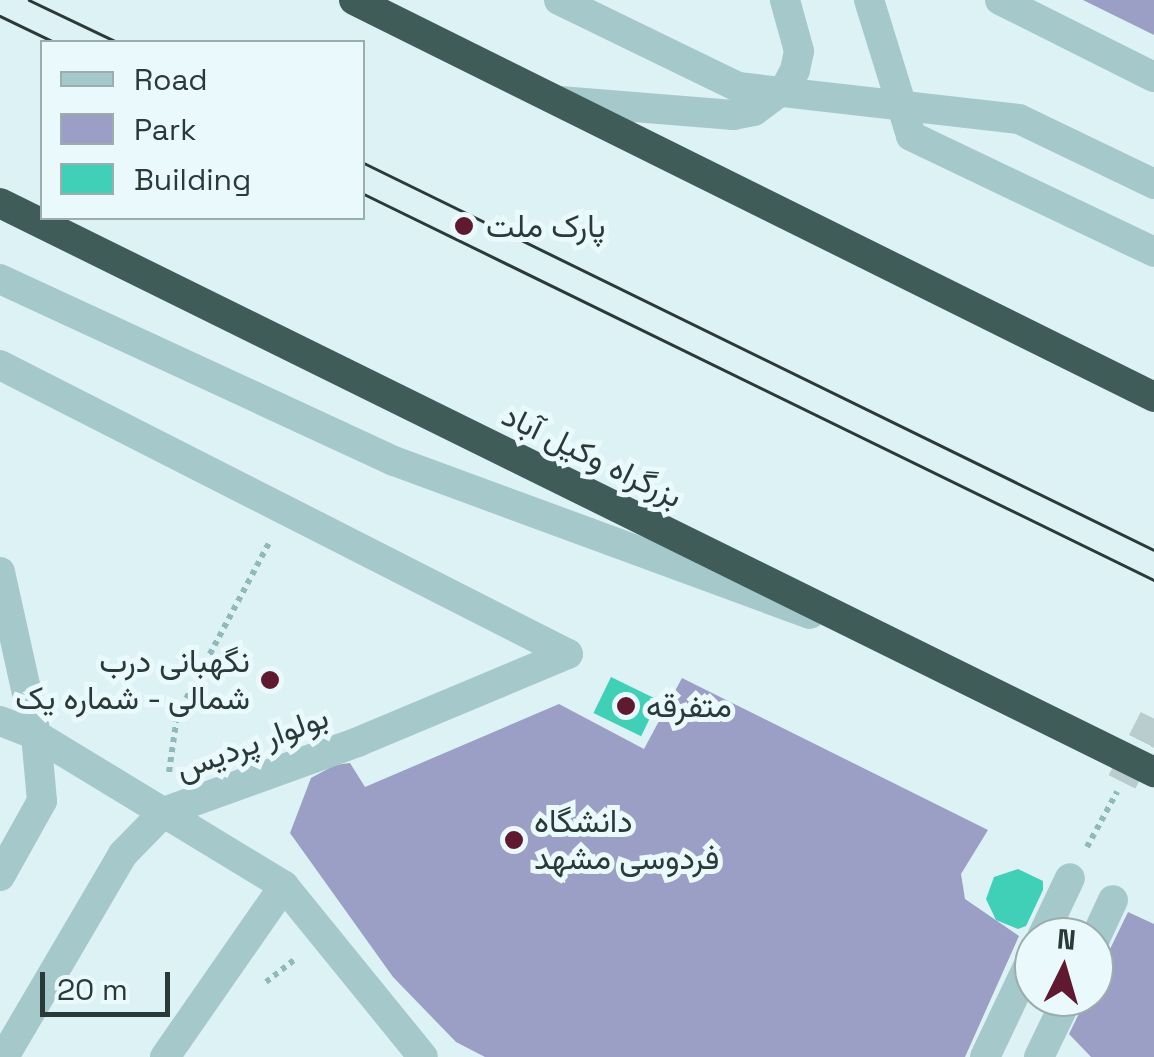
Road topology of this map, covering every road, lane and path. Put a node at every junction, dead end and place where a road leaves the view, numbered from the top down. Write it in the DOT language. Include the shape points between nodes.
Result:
graph roads {
  1 [pos="354,0"];
  2 [pos="559,0"];
  3 [pos="785,0"];
  4 [pos="860,0"];
  5 [pos="869,0"];
  6 [pos="1000,0"];
  7 [pos="1154,78"];
  8 [pos="560,101"];
  9 [pos="1154,184"];
  10 [pos="0,204"];
  11 [pos="1154,234"];
  12 [pos="1154,252"];
  13 [pos="0,279"];
  14 [pos="0,365"];
  15 [pos="1154,397"];
  16 [pos="286,511"];
  17 [pos="0,572"];
  18 [pos="912,652"];
  19 [pos="0,721"];
  20 [pos="36,735"];
  21 [pos="1154,772"];
  22 [pos="1122,782"];
  23 [pos="164,812"];
  24 [pos="1086,850"];
  25 [pos="0,876"];
  26 [pos="1070,878"];
  27 [pos="284,886"];
  28 [pos="1114,900"];
  29 [pos="1051,917"];
  30 [pos="1106,917"];
  31 [pos="328,940"];
  32 [pos="260,988"];
  33 [pos="1014,996"];
  34 [pos="1058,1017"];
  35 [pos="4,1057"];
  36 [pos="165,1057"];
  37 [pos="423,1057"];
  38 [pos="985,1057"];
  39 [pos="1039,1057"];
  1 -- 8 [label="highway"];
  2 -- 9 [label="street" via="738,87 1019,119"];
  3 -- 8 [label="street" via="799,52 795,70 786,87 754,111 734,115"];
  4 -- 11 [label="street" via="960,139"];
  5 -- 12 [label="street" via="912,136"];
  6 -- 7 [label="street"];
  8 -- 15 [label="highway"];
  10 -- 18 [label="highway, بزرگراه وکیل آباد"];
  13 -- 18 [label="street" via="394,460"];
  14 -- 16 [label="street"];
  16 -- 23 [label="path" via="177,716"];
  16 -- 23 [label="street, بولوار پردیس" via="568,654 358,742"];
  17 -- 20 [label="street"];
  18 -- 21 [label="highway, بزرگراه وکیل آباد"];
  19 -- 20 [label="street"];
  20 -- 23 [label="street"];
  20 -- 25 [label="street" via="42,802"];
  22 -- 24 [label="path"];
  23 -- 27 [label="street"];
  23 -- 35 [label="street, بولوار پردیس" via="123,854"];
  26 -- 29 [label="street"];
  27 -- 31 [label="street"];
  27 -- 36 [label="street"];
  28 -- 30 [label="street"];
  31 -- 32 [label="path"];
  31 -- 37 [label="street"];
  33 -- 38 [label="street"];
  34 -- 39 [label="street"];
}
